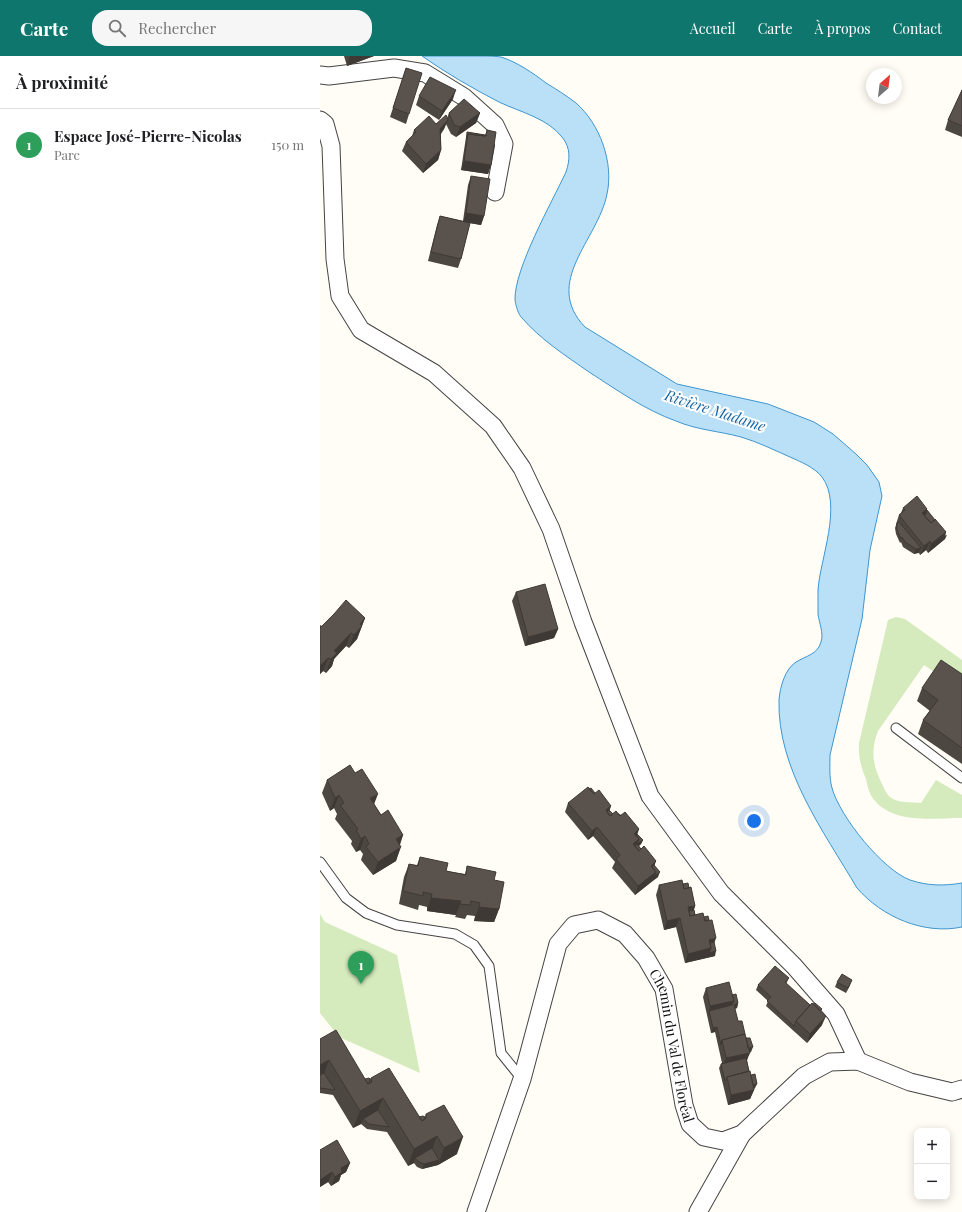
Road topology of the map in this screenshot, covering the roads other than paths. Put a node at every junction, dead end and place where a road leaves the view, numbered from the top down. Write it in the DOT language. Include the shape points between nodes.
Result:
graph roads {
  1 [pos="320,74"];
  2 [pos="320,120"];
  3 [pos="495,192"];
  4 [pos="896,728"];
  5 [pos="962,778"];
  6 [pos="320,862"];
  7 [pos="858,1061"];
  8 [pos="522,1079"];
  9 [pos="962,1089"];
  10 [pos="742,1134"];
  11 [pos="476,1212"];
  12 [pos="698,1212"];
  1 -- 3 [label="street" via="329,76 394,68 425,73 464,97 494,125 504,144"];
  2 -- 7 [label="street" via="325,124 330,146 335,259 340,296 361,330 434,373 493,426 522,468 551,529 583,622 650,796 721,893 794,966 836,1014"];
  4 -- 5 [label="lane"];
  6 -- 8 [label="lane" via="346,898 366,913 396,925 455,934 474,945 489,966 501,1053"];
  7 -- 9 [label="street, Chemin du Val de Floréal" via="910,1082 952,1092"];
  7 -- 10 [label="street, Chemin du Val de Floréal" via="830,1062 804,1076"];
  8 -- 10 [label="street, Chemin du Val de Floréal" via="558,944 574,925 598,920 625,934 646,958 664,989 684,1104 690,1124 704,1137 723,1141"];
  8 -- 11 [label="street, Chemin du Val de Floréal"];
  10 -- 12 [label="street"];
}
